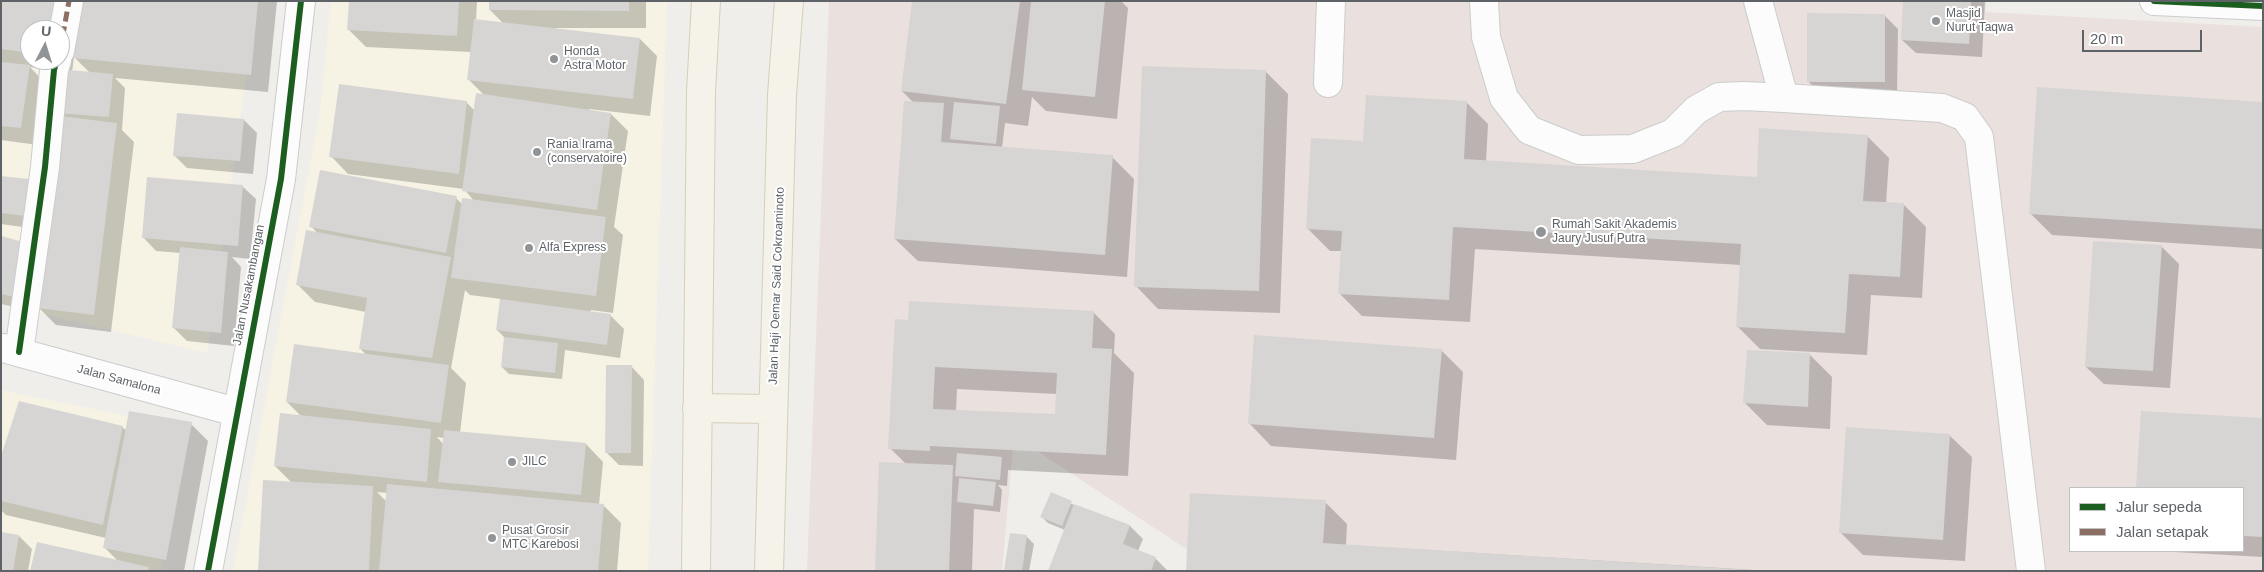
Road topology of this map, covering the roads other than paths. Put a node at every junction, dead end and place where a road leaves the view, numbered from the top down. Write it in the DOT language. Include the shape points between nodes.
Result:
graph roads {
  1 [pos="69,1"];
  2 [pos="301,1"];
  3 [pos="706,1"];
  4 [pos="789,1"];
  5 [pos="1331,1"];
  6 [pos="1484,1"];
  7 [pos="1758,1"];
  8 [pos="2154,1"];
  9 [pos="2263,6"];
  10 [pos="66,20"];
  11 [pos="54,70"];
  12 [pos="1328,83"];
  13 [pos="1784,98"];
  14 [pos="10,350"];
  15 [pos="697,408"];
  16 [pos="773,410"];
  17 [pos="236,412"];
  18 [pos="208,571"];
  19 [pos="696,571"];
  20 [pos="768,571"];
  21 [pos="2032,571"];
  1 -- 10 [label="street"];
  2 -- 17 [label="street, Jalan Nusakambangan" via="281,179"];
  3 -- 15 [label="main road" via="701,92"];
  4 -- 16 [label="main road, Jalan Haji Oemar Said Cokroaminoto" via="782,94"];
  5 -- 12 [label="street"];
  6 -- 13 [label="street" via="1486,37 1504,98 1529,130 1579,150 1633,149 1673,133 1696,110 1719,97"];
  7 -- 13 [label="street"];
  8 -- 9 [label="street"];
  11 -- 14 [label="street" via="45,167"];
  13 -- 21 [label="street" via="1942,108 1965,117 1979,137"];
  14 -- 17 [label="street, Jalan Samalona"];
  15 -- 16 [label="main road"];
  15 -- 19 [label="main road"];
  16 -- 20 [label="main road, Jalan Haji Oemar Said Cokroaminoto"];
  17 -- 18 [label="street, Jalan Nusakambangan"];
}
